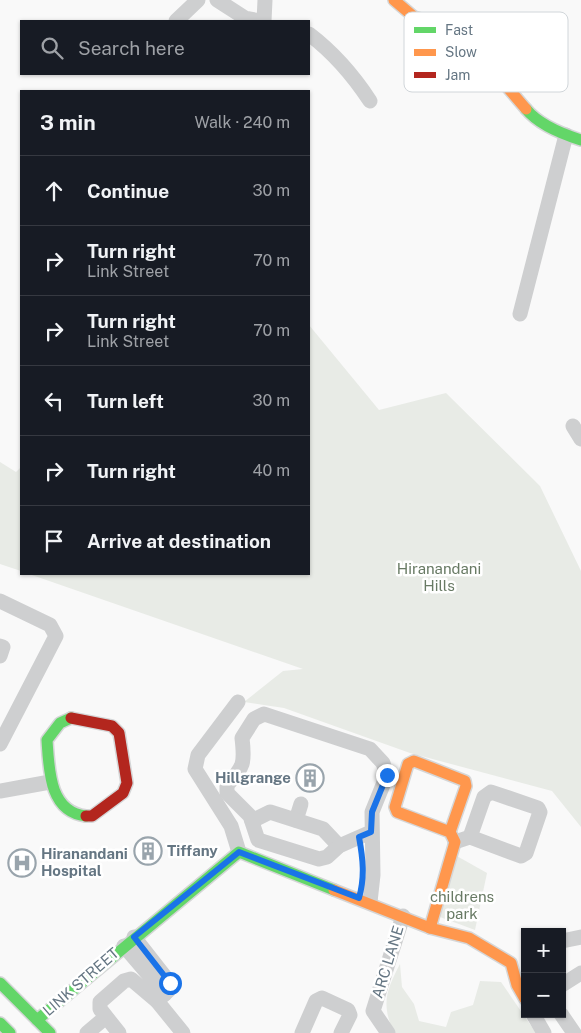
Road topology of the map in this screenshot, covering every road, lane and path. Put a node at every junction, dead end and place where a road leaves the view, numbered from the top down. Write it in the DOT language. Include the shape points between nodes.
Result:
graph roads {
  1 [pos="198,0"];
  2 [pos="217,0"];
  3 [pos="265,0"];
  4 [pos="394,0"];
  5 [pos="407,12"];
  6 [pos="177,20"];
  7 [pos="257,20"];
  8 [pos="262,20"];
  9 [pos="310,35"];
  10 [pos="511,92"];
  11 [pos="370,101"];
  12 [pos="566,135"];
  13 [pos="581,140"];
  14 [pos="520,314"];
  15 [pos="2,605"];
  16 [pos="0,646"];
  17 [pos="0,656"];
  18 [pos="238,702"];
  19 [pos="0,744"];
  20 [pos="0,781"];
  21 [pos="50,782"];
  22 [pos="7,790"];
  23 [pos="301,804"];
  24 [pos="296,820"];
  25 [pos="252,821"];
  26 [pos="365,835"];
  27 [pos="453,837"];
  28 [pos="470,838"];
  29 [pos="338,846"];
  30 [pos="239,852"];
  31 [pos="364,900"];
  32 [pos="402,916"];
  33 [pos="430,928"];
  34 [pos="581,937"];
  35 [pos="566,940"];
  36 [pos="129,941"];
  37 [pos="518,962"];
  38 [pos="581,973"];
  39 [pos="566,982"];
  40 [pos="0,983"];
  41 [pos="521,992"];
  42 [pos="161,997"];
  43 [pos="535,1018"];
  44 [pos="564,1018"];
  45 [pos="37,1020"];
  46 [pos="0,1023"];
  47 [pos="106,1029"];
  48 [pos="10,1033"];
  49 [pos="50,1033"];
  50 [pos="87,1033"];
  51 [pos="183,1033"];
  52 [pos="302,1033"];
  53 [pos="341,1033"];
  54 [pos="388,1033"];
  55 [pos="544,1033"];
  56 [pos="574,1033"];
  1 -- 6 [label="street"];
  2 -- 7 [label="street" via="246,18"];
  3 -- 8 [label="street"];
  4 -- 5 [label="street"];
  9 -- 11 [label="street" via="354,76"];
  10 -- 12 [label="street" via="532,117"];
  12 -- 13 [label="street"];
  12 -- 14 [label="street"];
  15 -- 19 [label="street" via="50,624 56,636"];
  16 -- 17 [label="street" via="3,648"];
  18 -- 30 [label="street" via="198,755 195,769 231,826"];
  20 -- 22 [label="street"];
  21 -- 21 [label="street" via="47,740 60,723 71,718 112,726 119,733 127,783 123,793 92,816 80,815 64,807"];
  21 -- 22 [label="street"];
  23 -- 24 [label="street"];
  24 -- 25 [label="street" via="270,812"];
  24 -- 29 [label="street" via="323,829"];
  25 -- 26 [label="street" via="227,793 227,786 242,769 242,738 254,719 264,714 370,749 383,763 387,775"];
  25 -- 29 [label="street" via="258,840 319,859 327,857"];
  26 -- 29 [label="street"];
  26 -- 31 [label="street"];
  27 -- 27 [label="street" via="465,781 414,762 408,764 395,807 397,812"];
  27 -- 28 [label="street"];
  27 -- 33 [label="street"];
  28 -- 28 [label="street" via="484,797 491,792 538,808 540,812 526,853 521,856"];
  30 -- 31 [label="street"];
  30 -- 36 [label="street, LINK STREET"];
  31 -- 32 [label="street"];
  32 -- 33 [label="street"];
  32 -- 54 [label="street, ARC LANE" via="373,1011"];
  33 -- 37 [label="street" via="469,938"];
  34 -- 35 [label="street"];
  36 -- 42 [label="street"];
  36 -- 45 [label="street, LINK STREET"];
  37 -- 41 [label="street" via="517,985"];
  38 -- 39 [label="street"];
  40 -- 45 [label="street"];
  42 -- 47 [label="street" via="131,979 124,981 100,1002"];
  42 -- 51 [label="street"];
  43 -- 55 [label="street"];
  44 -- 56 [label="street"];
  45 -- 49 [label="street"];
  46 -- 48 [label="street"];
  47 -- 50 [label="street"];
  52 -- 53 [label="street" via="316,1001 322,998 348,1010 350,1015"];
}
